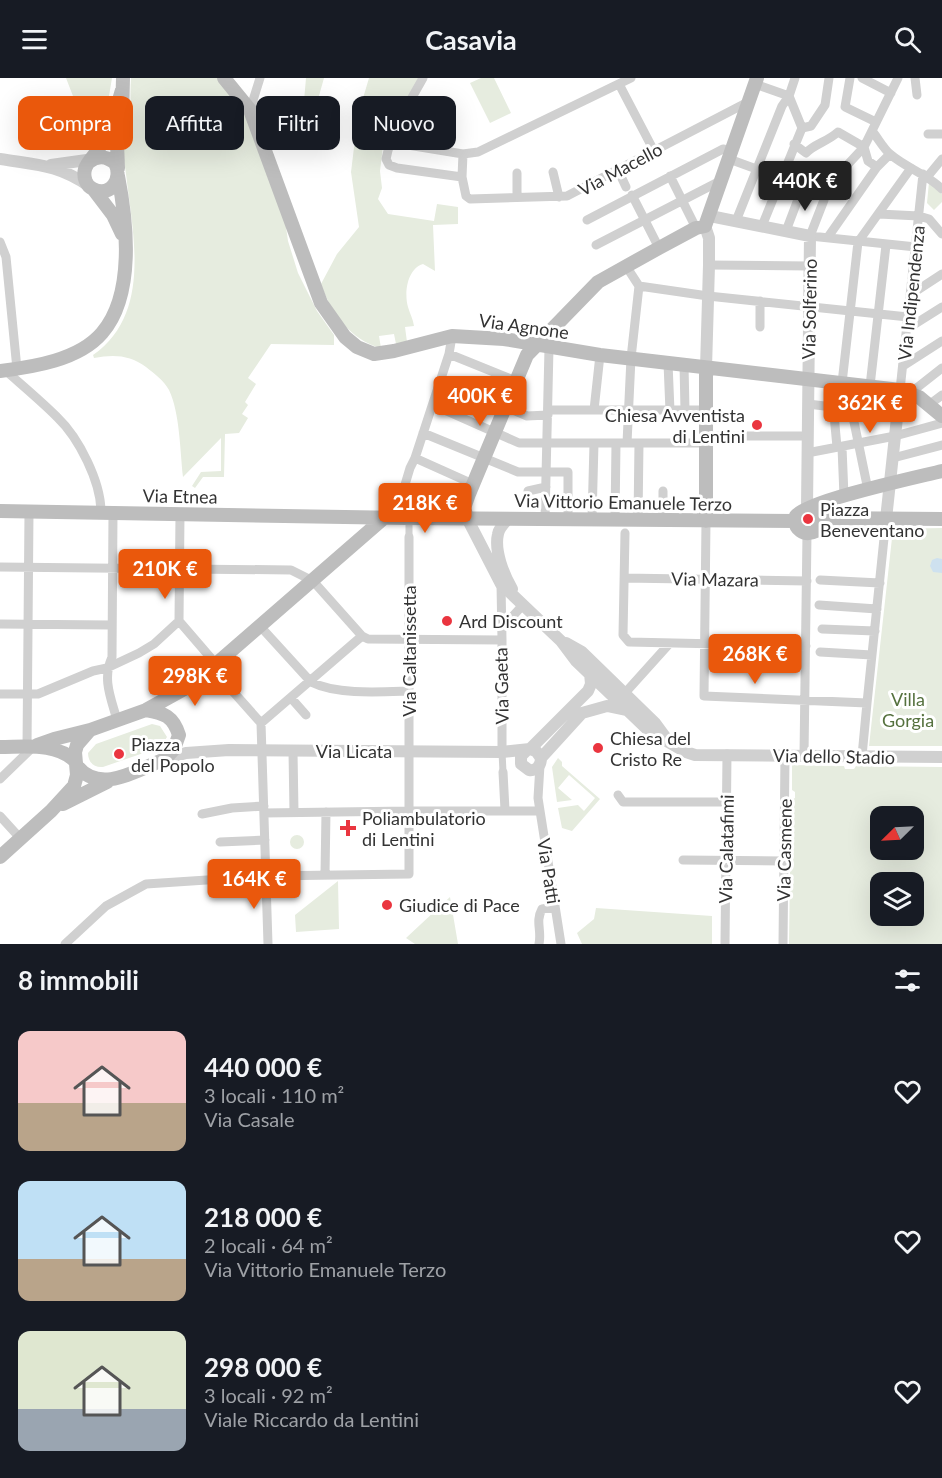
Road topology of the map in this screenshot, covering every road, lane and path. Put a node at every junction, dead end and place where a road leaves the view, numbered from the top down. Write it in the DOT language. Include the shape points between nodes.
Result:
graph roads {
  1 [pos="224,78"];
  2 [pos="260,78"];
  3 [pos="423,78"];
  4 [pos="631,78"];
  5 [pos="795,78"];
  6 [pos="829,78"];
  7 [pos="850,78"];
  8 [pos="862,78"];
  9 [pos="898,78"];
  10 [pos="915,78"];
  11 [pos="756,81"];
  12 [pos="122,84"];
  13 [pos="620,84"];
  14 [pos="891,93"];
  15 [pos="917,95"];
  16 [pos="789,96"];
  17 [pos="748,102"];
  18 [pos="250,110"];
  19 [pos="874,126"];
  20 [pos="802,128"];
  21 [pos="928,134"];
  22 [pos="942,134"];
  23 [pos="794,144"];
  24 [pos="864,147"];
  25 [pos="439,150"];
  26 [pos="654,151"];
  27 [pos="463,154"];
  28 [pos="890,154"];
  29 [pos="731,155"];
  30 [pos="0,159"];
  31 [pos="942,159"];
  32 [pos="92,160"];
  33 [pos="50,166"];
  34 [pos="877,167"];
  35 [pos="911,168"];
  36 [pos="757,169"];
  37 [pos="618,170"];
  38 [pos="118,172"];
  39 [pos="553,172"];
  40 [pos="517,173"];
  41 [pos="926,175"];
  42 [pos="670,176"];
  43 [pos="462,177"];
  44 [pos="781,177"];
  45 [pos="722,180"];
  46 [pos="92,188"];
  47 [pos="942,189"];
  48 [pos="629,191"];
  49 [pos="559,196"];
  50 [pos="517,197"];
  51 [pos="682,200"];
  52 [pos="879,214"];
  53 [pos="919,216"];
  54 [pos="587,220"];
  55 [pos="645,220"];
  56 [pos="736,221"];
  57 [pos="704,223"];
  58 [pos="762,226"];
  59 [pos="786,231"];
  60 [pos="942,234"];
  61 [pos="810,237"];
  62 [pos="828,237"];
  63 [pos="0,242"];
  64 [pos="125,242"];
  65 [pos="858,242"];
  66 [pos="596,245"];
  67 [pos="886,245"];
  68 [pos="916,247"];
  69 [pos="659,248"];
  70 [pos="709,264"];
  71 [pos="626,266"];
  72 [pos="810,266"];
  73 [pos="942,274"];
  74 [pos="639,286"];
  75 [pos="910,295"];
  76 [pos="708,296"];
  77 [pos="760,301"];
  78 [pos="809,306"];
  79 [pos="942,307"];
  80 [pos="850,310"];
  81 [pos="878,314"];
  82 [pos="908,317"];
  83 [pos="760,327"];
  84 [pos="907,329"];
  85 [pos="452,336"];
  86 [pos="942,341"];
  87 [pos="543,347"];
  88 [pos="449,354"];
  89 [pos="600,355"];
  90 [pos="631,358"];
  91 [pos="669,363"];
  92 [pos="684,365"];
  93 [pos="903,366"];
  94 [pos="706,368"];
  95 [pos="942,368"];
  96 [pos="8,370"];
  97 [pos="441,379"];
  98 [pos="808,380"];
  99 [pos="516,381"];
  100 [pos="840,383"];
  101 [pos="870,387"];
  102 [pos="905,392"];
  103 [pos="942,395"];
  104 [pos="808,404"];
  105 [pos="433,405"];
  106 [pos="505,406"];
  107 [pos="833,407"];
  108 [pos="852,409"];
  109 [pos="594,410"];
  110 [pos="627,410"];
  111 [pos="685,410"];
  112 [pos="670,411"];
  113 [pos="548,413"];
  114 [pos="706,414"];
  115 [pos="939,414"];
  116 [pos="898,415"];
  117 [pos="495,432"];
  118 [pos="423,433"];
  119 [pos="808,436"];
  120 [pos="896,436"];
  121 [pos="706,439"];
  122 [pos="594,442"];
  123 [pos="547,443"];
  124 [pos="616,443"];
  125 [pos="627,443"];
  126 [pos="639,443"];
  127 [pos="858,443"];
  128 [pos="942,445"];
  129 [pos="839,447"];
  130 [pos="807,453"];
  131 [pos="415,458"];
  132 [pos="483,458"];
  133 [pos="893,458"];
  134 [pos="546,471"];
  135 [pos="942,471"];
  136 [pos="473,484"];
  137 [pos="890,484"];
  138 [pos="546,487"];
  139 [pos="867,490"];
  140 [pos="528,491"];
  141 [pos="663,491"];
  142 [pos="844,496"];
  143 [pos="0,511"];
  144 [pos="29,512"];
  145 [pos="107,512"];
  146 [pos="812,512"];
  147 [pos="180,514"];
  148 [pos="360,518"];
  149 [pos="396,518"];
  150 [pos="444,518"];
  151 [pos="467,518"];
  152 [pos="508,519"];
  153 [pos="544,519"];
  154 [pos="568,519"];
  155 [pos="886,519"];
  156 [pos="942,519"];
  157 [pos="592,520"];
  158 [pos="663,520"];
  159 [pos="706,521"];
  160 [pos="795,521"];
  161 [pos="626,523"];
  162 [pos="366,534"];
  163 [pos="409,537"];
  164 [pos="478,541"];
  165 [pos="807,541"];
  166 [pos="0,567"];
  167 [pos="29,567"];
  168 [pos="112,568"];
  169 [pos="179,569"];
  170 [pos="624,578"];
  171 [pos="706,579"];
  172 [pos="820,580"];
  173 [pos="313,581"];
  174 [pos="807,581"];
  175 [pos="880,583"];
  176 [pos="501,584"];
  177 [pos="819,604"];
  178 [pos="522,606"];
  179 [pos="877,609"];
  180 [pos="179,621"];
  181 [pos="0,624"];
  182 [pos="28,624"];
  183 [pos="111,625"];
  184 [pos="260,625"];
  185 [pos="502,628"];
  186 [pos="822,630"];
  187 [pos="875,631"];
  188 [pos="362,636"];
  189 [pos="409,639"];
  190 [pos="502,640"];
  191 [pos="670,643"];
  192 [pos="704,644"];
  193 [pos="806,646"];
  194 [pos="820,652"];
  195 [pos="872,655"];
  196 [pos="214,666"];
  197 [pos="107,668"];
  198 [pos="595,671"];
  199 [pos="311,682"];
  200 [pos="606,682"];
  201 [pos="193,684"];
  202 [pos="588,690"];
  203 [pos="409,691"];
  204 [pos="0,694"];
  205 [pos="27,694"];
  206 [pos="291,698"];
  207 [pos="868,698"];
  208 [pos="617,700"];
  209 [pos="805,700"];
  210 [pos="146,710"];
  211 [pos="582,713"];
  212 [pos="306,715"];
  213 [pos="117,720"];
  214 [pos="261,723"];
  215 [pos="90,730"];
  216 [pos="178,730"];
  217 [pos="670,744"];
  218 [pos="0,747"];
  219 [pos="30,747"];
  220 [pos="262,750"];
  221 [pos="205,751"];
  222 [pos="293,751"];
  223 [pos="409,751"];
  224 [pos="502,752"];
  225 [pos="727,754"];
  226 [pos="785,755"];
  227 [pos="804,755"];
  228 [pos="862,756"];
  229 [pos="526,757"];
  230 [pos="942,757"];
  231 [pos="165,759"];
  232 [pos="541,762"];
  233 [pos="76,764"];
  234 [pos="503,772"];
  235 [pos="0,779"];
  236 [pos="108,781"];
  237 [pos="618,795"];
  238 [pos="538,798"];
  239 [pos="726,802"];
  240 [pos="264,810"];
  241 [pos="505,810"];
  242 [pos="51,811"];
  243 [pos="409,811"];
  244 [pos="540,811"];
  245 [pos="294,812"];
  246 [pos="326,812"];
  247 [pos="202,814"];
  248 [pos="0,816"];
  249 [pos="20,838"];
  250 [pos="265,840"];
  251 [pos="220,842"];
  252 [pos="0,857"];
  253 [pos="683,860"];
  254 [pos="726,861"];
  255 [pos="784,861"];
  256 [pos="325,874"];
  257 [pos="266,876"];
  258 [pos="555,907"];
  259 [pos="65,944"];
  260 [pos="268,944"];
  261 [pos="539,944"];
  262 [pos="561,944"];
  263 [pos="725,944"];
  264 [pos="783,944"];
  1 -- 18 [label="main road, Via Agnone"];
  2 -- 18 [label="street"];
  3 -- 43 [label="street" via="390,139 386,159 397,168"];
  4 -- 13 [label="street"];
  5 -- 16 [label="street"];
  6 -- 20 [label="street" via="825,105 811,126"];
  7 -- 19 [label="street" via="845,107"];
  8 -- 14 [label="street"];
  9 -- 14 [label="street"];
  10 -- 15 [label="street"];
  11 -- 16 [label="street"];
  11 -- 17 [label="main road"];
  12 -- 32 [label="main road" via="111,126"];
  12 -- 38 [label="main road"];
  13 -- 26 [label="street"];
  13 -- 27 [label="street" via="478,152"];
  14 -- 19 [label="street"];
  16 -- 20 [label="street"];
  16 -- 36 [label="street"];
  17 -- 26 [label="street, Via Macello"];
  17 -- 29 [label="main road"];
  18 -- 85 [label="main road, Via Agnone" via="321,303 345,337 374,354"];
  19 -- 24 [label="street"];
  19 -- 28 [label="street"];
  20 -- 23 [label="street"];
  21 -- 22 [label="street"];
  23 -- 24 [label="street" via="806,153 838,132"];
  23 -- 44 [label="street"];
  24 -- 34 [label="street" via="868,161"];
  24 -- 61 [label="street" via="824,189"];
  25 -- 27 [label="street"];
  26 -- 37 [label="street, Via Macello"];
  27 -- 43 [label="street"];
  28 -- 34 [label="street"];
  28 -- 35 [label="street"];
  29 -- 36 [label="street"];
  29 -- 42 [label="street" via="723,149"];
  29 -- 45 [label="main road"];
  30 -- 33 [label="street"];
  31 -- 41 [label="street"];
  32 -- 33 [label="street"];
  32 -- 38 [label="main road" via="105,157"];
  32 -- 46 [label="main road" via="84,176"];
  33 -- 46 [label="street"];
  34 -- 62 [label="street"];
  35 -- 41 [label="street"];
  35 -- 52 [label="street"];
  36 -- 44 [label="street"];
  36 -- 56 [label="street"];
  37 -- 48 [label="street"];
  37 -- 49 [label="street, Via Macello" via="567,196"];
  38 -- 46 [label="main road" via="110,189"];
  38 -- 64 [label="main road"];
  39 -- 49 [label="street"];
  40 -- 50 [label="street"];
  41 -- 47 [label="street"];
  41 -- 53 [label="street, Via Indipendenza"];
  42 -- 48 [label="street"];
  42 -- 51 [label="street"];
  43 -- 50 [label="street, Via Macello" via="470,199"];
  44 -- 58 [label="street"];
  44 -- 59 [label="street" via="803,186"];
  45 -- 51 [label="street"];
  45 -- 57 [label="main road"];
  46 -- 64 [label="main road" via="113,215"];
  48 -- 54 [label="street"];
  48 -- 55 [label="street"];
  49 -- 50 [label="street, Via Macello"];
  51 -- 55 [label="street"];
  51 -- 57 [label="street"];
  52 -- 53 [label="street"];
  52 -- 65 [label="street"];
  53 -- 60 [label="street" via="929,219"];
  53 -- 68 [label="street, Via Indipendenza"];
  55 -- 66 [label="street"];
  55 -- 69 [label="street"];
  56 -- 57 [label="street"];
  56 -- 58 [label="street"];
  57 -- 69 [label="main road"];
  57 -- 70 [label="street" via="709,238"];
  58 -- 59 [label="street"];
  59 -- 61 [label="street"];
  61 -- 62 [label="street"];
  61 -- 72 [label="street, Via Solferino"];
  62 -- 65 [label="street"];
  63 -- 96 [label="street" via="6,256"];
  64 -- 96 [label="main road" via="119,302 101,334 88,345 51,362"];
  65 -- 67 [label="street"];
  65 -- 80 [label="street"];
  67 -- 68 [label="street"];
  67 -- 81 [label="street"];
  68 -- 75 [label="street, Via Indipendenza"];
  69 -- 71 [label="main road"];
  70 -- 72 [label="street"];
  70 -- 76 [label="street"];
  71 -- 74 [label="street"];
  71 -- 87 [label="main road" via="598,282 552,331"];
  72 -- 78 [label="street, Via Solferino"];
  73 -- 75 [label="street"];
  74 -- 76 [label="street"];
  74 -- 90 [label="street"];
  75 -- 82 [label="street, Via Indipendenza"];
  76 -- 77 [label="street"];
  76 -- 94 [label="street"];
  77 -- 78 [label="street"];
  77 -- 83 [label="street"];
  78 -- 80 [label="street"];
  78 -- 98 [label="street, Via Solferino"];
  79 -- 84 [label="street"];
  80 -- 81 [label="street"];
  80 -- 100 [label="street"];
  81 -- 82 [label="street"];
  81 -- 101 [label="street"];
  82 -- 84 [label="street, Via Indipendenza"];
  84 -- 93 [label="street, Via Indipendenza"];
  85 -- 87 [label="main road, Via Agnone"];
  85 -- 88 [label="street"];
  86 -- 93 [label="street"];
  87 -- 89 [label="main road, Via Agnone"];
  87 -- 99 [label="main road" via="527,355"];
  87 -- 113 [label="street"];
  88 -- 97 [label="street"];
  88 -- 99 [label="street"];
  89 -- 90 [label="main road, Via Agnone"];
  89 -- 109 [label="street"];
  90 -- 91 [label="main road, Via Agnone"];
  90 -- 110 [label="street"];
  91 -- 92 [label="main road, Via Agnone"];
  91 -- 112 [label="street"];
  92 -- 94 [label="main road, Via Agnone"];
  92 -- 111 [label="street"];
  93 -- 102 [label="street, Via Indipendenza"];
  94 -- 98 [label="main road, Via Agnone"];
  94 -- 114 [label="main road"];
  95 -- 102 [label="street"];
  96 -- 145 [label="street" via="59,419 80,448"];
  97 -- 105 [label="street"];
  97 -- 106 [label="street"];
  98 -- 100 [label="main road, Via Agnone"];
  98 -- 104 [label="street, Via Solferino"];
  99 -- 106 [label="main road"];
  100 -- 101 [label="main road, Via Agnone"];
  100 -- 107 [label="street"];
  100 -- 108 [label="street"];
  101 -- 102 [label="main road, Via Agnone"];
  102 -- 115 [label="main road, Via Agnone" via="920,397"];
  102 -- 116 [label="street, Via Indipendenza"];
  103 -- 115 [label="street"];
  104 -- 107 [label="street"];
  104 -- 119 [label="street, Via Solferino"];
  105 -- 117 [label="street"];
  105 -- 118 [label="street"];
  106 -- 113 [label="street" via="527,416"];
  106 -- 117 [label="main road"];
  107 -- 108 [label="street"];
  107 -- 129 [label="street"];
  108 -- 116 [label="street"];
  108 -- 127 [label="street"];
  109 -- 110 [label="street"];
  109 -- 113 [label="street"];
  110 -- 112 [label="street"];
  110 -- 125 [label="street"];
  111 -- 112 [label="street"];
  111 -- 114 [label="street"];
  113 -- 123 [label="street"];
  114 -- 121 [label="main road"];
  115 -- 120 [label="street"];
  116 -- 120 [label="street, Via Indipendenza"];
  117 -- 123 [label="street" via="519,443"];
  117 -- 132 [label="main road"];
  118 -- 131 [label="street"];
  118 -- 132 [label="street"];
  119 -- 121 [label="street"];
  119 -- 130 [label="street, Via Solferino"];
  120 -- 127 [label="street"];
  120 -- 133 [label="street, Via Indipendenza"];
  121 -- 126 [label="street"];
  121 -- 159 [label="main road"];
  122 -- 123 [label="street"];
  122 -- 124 [label="street"];
  122 -- 157 [label="street"];
  123 -- 134 [label="street"];
  124 -- 125 [label="street"];
  124 -- 161 [label="street"];
  125 -- 126 [label="street"];
  126 -- 161 [label="street"];
  127 -- 129 [label="street"];
  127 -- 139 [label="street"];
  128 -- 133 [label="street"];
  129 -- 130 [label="street"];
  129 -- 142 [label="street"];
  130 -- 146 [label="street, Via Solferino" via="807,489"];
  131 -- 136 [label="street"];
  131 -- 149 [label="street"];
  132 -- 134 [label="street" via="518,472"];
  132 -- 136 [label="main road"];
  133 -- 137 [label="street, Via Indipendenza"];
  134 -- 138 [label="street"];
  134 -- 154 [label="street" via="568,472"];
  135 -- 137 [label="main road"];
  136 -- 151 [label="main road" via="464,508"];
  137 -- 139 [label="main road"];
  137 -- 155 [label="street, Via Indipendenza"];
  138 -- 140 [label="street"];
  138 -- 153 [label="street"];
  139 -- 142 [label="main road"];
  141 -- 158 [label="street"];
  142 -- 146 [label="main road" via="829,499"];
  143 -- 144 [label="main road, Via Etnea"];
  144 -- 145 [label="main road, Via Etnea"];
  144 -- 167 [label="street"];
  145 -- 147 [label="main road, Via Etnea"];
  145 -- 168 [label="street"];
  146 -- 155 [label="main road" via="837,518"];
  146 -- 160 [label="main road" via="798,512"];
  146 -- 165 [label="main road" via="819,527"];
  147 -- 148 [label="main road, Via Etnea"];
  147 -- 169 [label="street"];
  148 -- 149 [label="main road, Via Vittorio Emanuele Terzo"];
  148 -- 162 [label="main road"];
  149 -- 150 [label="main road, Via Vittorio Emanuele Terzo"];
  149 -- 162 [label="main road"];
  149 -- 163 [label="street"];
  150 -- 151 [label="main road, Via Vittorio Emanuele Terzo"];
  150 -- 164 [label="street"];
  151 -- 152 [label="main road, Via Vittorio Emanuele Terzo"];
  151 -- 164 [label="street"];
  152 -- 153 [label="main road, Via Vittorio Emanuele Terzo"];
  152 -- 178 [label="street" via="497,537 498,549 510,586"];
  153 -- 154 [label="main road, Via Vittorio Emanuele Terzo"];
  154 -- 157 [label="main road, Via Vittorio Emanuele Terzo"];
  155 -- 156 [label="main road"];
  155 -- 175 [label="street"];
  157 -- 161 [label="main road, Via Vittorio Emanuele Terzo"];
  158 -- 159 [label="main road, Via Vittorio Emanuele Terzo"];
  158 -- 161 [label="main road, Via Vittorio Emanuele Terzo"];
  159 -- 160 [label="main road, Via Vittorio Emanuele Terzo"];
  159 -- 171 [label="street"];
  160 -- 165 [label="main road"];
  161 -- 170 [label="street"];
  162 -- 173 [label="main road"];
  163 -- 189 [label="street, Via Caltanissetta"];
  164 -- 176 [label="street"];
  165 -- 174 [label="street"];
  166 -- 167 [label="street"];
  167 -- 168 [label="street"];
  167 -- 182 [label="street"];
  168 -- 169 [label="street"];
  168 -- 183 [label="street"];
  169 -- 173 [label="street" via="291,570"];
  169 -- 180 [label="street"];
  170 -- 171 [label="street, Via Mazara"];
  170 -- 191 [label="street" via="623,635 629,642"];
  171 -- 174 [label="street, Via Mazara"];
  171 -- 192 [label="street"];
  172 -- 175 [label="street"];
  173 -- 184 [label="main road"];
  173 -- 188 [label="street"];
  174 -- 193 [label="street"];
  175 -- 179 [label="street"];
  176 -- 178 [label="street"];
  176 -- 185 [label="street"];
  177 -- 179 [label="street"];
  178 -- 185 [label="street"];
  178 -- 198 [label="street" via="561,641 582,651"];
  179 -- 187 [label="street"];
  180 -- 196 [label="street"];
  180 -- 197 [label="street" via="147,649"];
  181 -- 182 [label="street"];
  182 -- 183 [label="street"];
  182 -- 205 [label="street"];
  183 -- 197 [label="street" via="112,657"];
  184 -- 196 [label="main road"];
  184 -- 199 [label="street"];
  185 -- 190 [label="street"];
  186 -- 187 [label="street"];
  187 -- 195 [label="street"];
  188 -- 189 [label="street, Via Gaeta"];
  188 -- 199 [label="street"];
  189 -- 190 [label="street, Via Gaeta"];
  189 -- 203 [label="street, Via Caltanissetta"];
  190 -- 224 [label="street, Via Gaeta"];
  191 -- 192 [label="street"];
  191 -- 208 [label="street"];
  192 -- 193 [label="street"];
  192 -- 209 [label="street" via="704,696"];
  193 -- 209 [label="street"];
  194 -- 195 [label="street"];
  195 -- 207 [label="street"];
  196 -- 201 [label="main road"];
  196 -- 214 [label="street"];
  197 -- 205 [label="street" via="38,694"];
  197 -- 213 [label="street"];
  198 -- 200 [label="street"];
  198 -- 202 [label="street"];
  199 -- 203 [label="street" via="367,692"];
  199 -- 206 [label="street"];
  200 -- 202 [label="street"];
  200 -- 208 [label="street"];
  200 -- 211 [label="street"];
  201 -- 210 [label="main road"];
  201 -- 216 [label="main road" via="174,712"];
  202 -- 229 [label="street"];
  203 -- 223 [label="street, Via Caltanissetta"];
  204 -- 205 [label="street"];
  205 -- 219 [label="street"];
  206 -- 212 [label="street"];
  206 -- 214 [label="street"];
  207 -- 209 [label="street"];
  207 -- 228 [label="street"];
  208 -- 211 [label="street"];
  208 -- 217 [label="street, Via dello Stadio" via="649,731"];
  208 -- 217 [label="street" via="655,723"];
  209 -- 227 [label="street"];
  210 -- 213 [label="main road"];
  210 -- 216 [label="main road" via="164,714"];
  211 -- 232 [label="street"];
  213 -- 215 [label="main road"];
  214 -- 220 [label="street"];
  215 -- 219 [label="main road"];
  215 -- 233 [label="main road" via="77,745"];
  216 -- 221 [label="street" via="192,746"];
  216 -- 231 [label="main road" via="174,749"];
  217 -- 225 [label="street, Via dello Stadio" via="695,755"];
  218 -- 219 [label="main road"];
  219 -- 233 [label="main road" via="60,750"];
  219 -- 235 [label="street"];
  220 -- 221 [label="street, Via Licata"];
  220 -- 222 [label="street, Via Licata"];
  220 -- 240 [label="street"];
  221 -- 231 [label="street, Via Licata"];
  222 -- 223 [label="street, Via Licata"];
  222 -- 245 [label="street"];
  223 -- 224 [label="street, Via Licata"];
  223 -- 243 [label="street, Via Caltanissetta"];
  224 -- 229 [label="street, Via Licata"];
  224 -- 234 [label="street"];
  225 -- 226 [label="street, Via dello Stadio"];
  225 -- 239 [label="street, Via Calatafimi"];
  226 -- 227 [label="street, Via dello Stadio"];
  226 -- 255 [label="street, Via Casmene"];
  227 -- 228 [label="street, Via dello Stadio"];
  228 -- 230 [label="street, Via dello Stadio"];
  229 -- 232 [label="street" via="536,751"];
  229 -- 232 [label="street, Via Licata" via="535,770"];
  229 -- 238 [label="street"];
  231 -- 236 [label="main road"];
  232 -- 238 [label="street"];
  233 -- 236 [label="main road" via="90,778"];
  233 -- 242 [label="main road" via="74,786"];
  234 -- 241 [label="street"];
  236 -- 242 [label="main road"];
  237 -- 239 [label="street" via="623,801"];
  238 -- 244 [label="street, Via Patti"];
  239 -- 254 [label="street, Via Calatafimi"];
  240 -- 245 [label="street"];
  240 -- 247 [label="street" via="232,808"];
  240 -- 250 [label="street"];
  241 -- 243 [label="street"];
  241 -- 244 [label="street"];
  242 -- 249 [label="main road"];
  243 -- 246 [label="street"];
  243 -- 256 [label="street, Via Caltanissetta" via="409,874"];
  244 -- 258 [label="street, Via Patti"];
  245 -- 246 [label="street"];
  246 -- 256 [label="street"];
  248 -- 249 [label="street"];
  249 -- 252 [label="main road"];
  250 -- 251 [label="street"];
  250 -- 257 [label="street"];
  253 -- 254 [label="street"];
  254 -- 255 [label="street"];
  254 -- 263 [label="street, Via Calatafimi"];
  255 -- 264 [label="street, Via Casmene"];
  256 -- 257 [label="street"];
  257 -- 259 [label="street" via="146,884 106,906"];
  257 -- 260 [label="street"];
  258 -- 261 [label="street" via="542,909 538,918"];
  258 -- 262 [label="street, Via Patti"];
}
